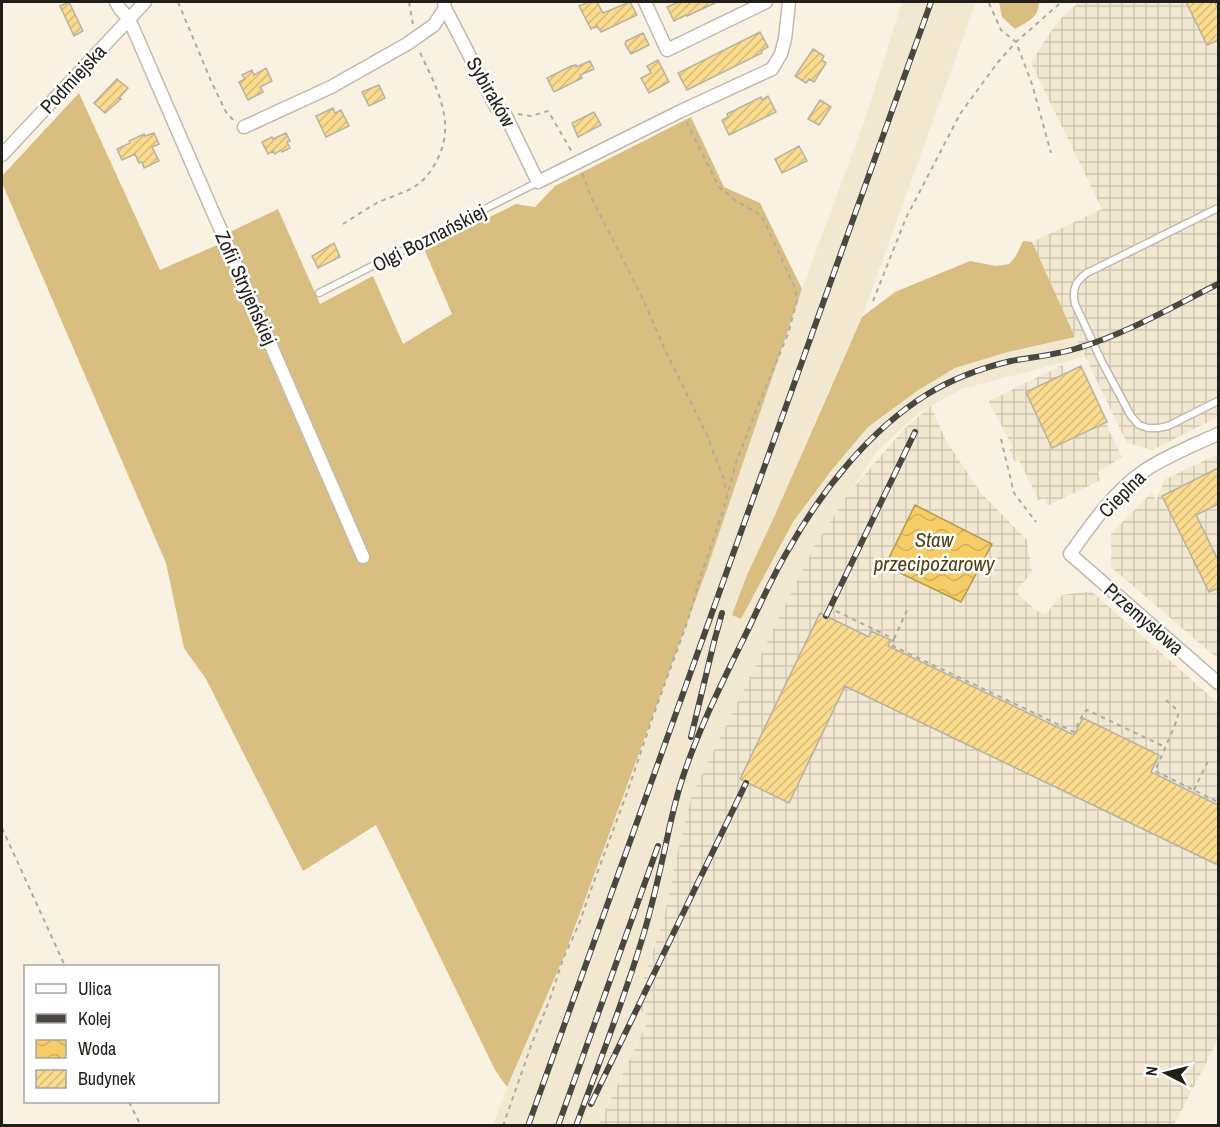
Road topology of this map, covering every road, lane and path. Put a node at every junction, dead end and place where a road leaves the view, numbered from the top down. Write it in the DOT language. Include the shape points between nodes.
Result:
graph roads {
  1 [pos="116,2"];
  2 [pos="145,2"];
  3 [pos="178,2"];
  4 [pos="409,2"];
  5 [pos="645,2"];
  6 [pos="766,2"];
  7 [pos="789,2"];
  8 [pos="1063,2"];
  9 [pos="989,3"];
  10 [pos="445,5"];
  11 [pos="129,19"];
  12 [pos="410,42"];
  13 [pos="1016,42"];
  14 [pos="681,111"];
  15 [pos="504,112"];
  16 [pos="244,127"];
  17 [pos="1051,153"];
  18 [pos="2,155"];
  19 [pos="578,164"];
  20 [pos="538,182"];
  21 [pos="1218,208"];
  22 [pos="343,224"];
  23 [pos="319,293"];
  24 [pos="873,302"];
  25 [pos="1218,401"];
  26 [pos="1218,434"];
  27 [pos="1001,439"];
  28 [pos="727,496"];
  29 [pos="1036,522"];
  30 [pos="1070,554"];
  31 [pos="363,557"];
  32 [pos="908,608"];
  33 [pos="836,611"];
  34 [pos="894,639"];
  35 [pos="1218,683"];
  36 [pos="1166,700"];
  37 [pos="1165,747"];
  38 [pos="1209,759"];
  39 [pos="1194,790"];
  40 [pos="1218,802"];
  41 [pos="2,828"];
  42 [pos="65,965"];
  43 [pos="130,1103"];
  44 [pos="141,1125"];
  45 [pos="503,1125"];
  1 -- 11 [label="street, Zofii Stryjeńskiej"];
  2 -- 11 [label="street, Podmiejska"];
  3 -- 16 [label="path" via="226,112"];
  4 -- 12 [label="path" via="413,26"];
  5 -- 6 [label="street" via="667,50"];
  7 -- 14 [label="street" via="785,39 772,69"];
  8 -- 13 [label="path"];
  9 -- 13 [label="path" via="1001,30"];
  10 -- 12 [label="street" via="434,26"];
  10 -- 15 [label="street, Sybiraków" via="496,106"];
  11 -- 18 [label="street, Podmiejska"];
  11 -- 31 [label="street, Zofii Stryjeńskiej"];
  12 -- 16 [label="street" via="331,87"];
  12 -- 22 [label="path" via="441,101 446,131 443,146 436,163 415,186"];
  13 -- 17 [label="path"];
  13 -- 24 [label="path" via="960,114 906,218"];
  14 -- 19 [label="street"];
  14 -- 28 [label="path" via="719,187 762,216 795,288 788,334 739,454"];
  15 -- 19 [label="path" via="531,116 548,111"];
  15 -- 20 [label="street, Sybiraków"];
  19 -- 20 [label="street"];
  19 -- 28 [label="path" via="706,433"];
  20 -- 23 [label="lane, Olgi Boznańskiej"];
  21 -- 25 [label="lane" via="1087,273 1080,278 1073,295 1102,362 1139,425 1168,426"];
  26 -- 30 [label="street, Cieplna" via="1153,465 1128,483"];
  27 -- 29 [label="path" via="1014,493"];
  28 -- 45 [label="path" via="627,793"];
  30 -- 35 [label="street, Przemysłowa"];
  32 -- 34 [label="path"];
  33 -- 34 [label="path"];
  34 -- 37 [label="path" via="891,645 1074,732 1087,710"];
  36 -- 37 [label="path" via="1176,710 1178,721"];
  37 -- 39 [label="path" via="1155,771"];
  38 -- 39 [label="path"];
  39 -- 40 [label="path"];
  41 -- 42 [label="path"];
  43 -- 44 [label="path"];
}
